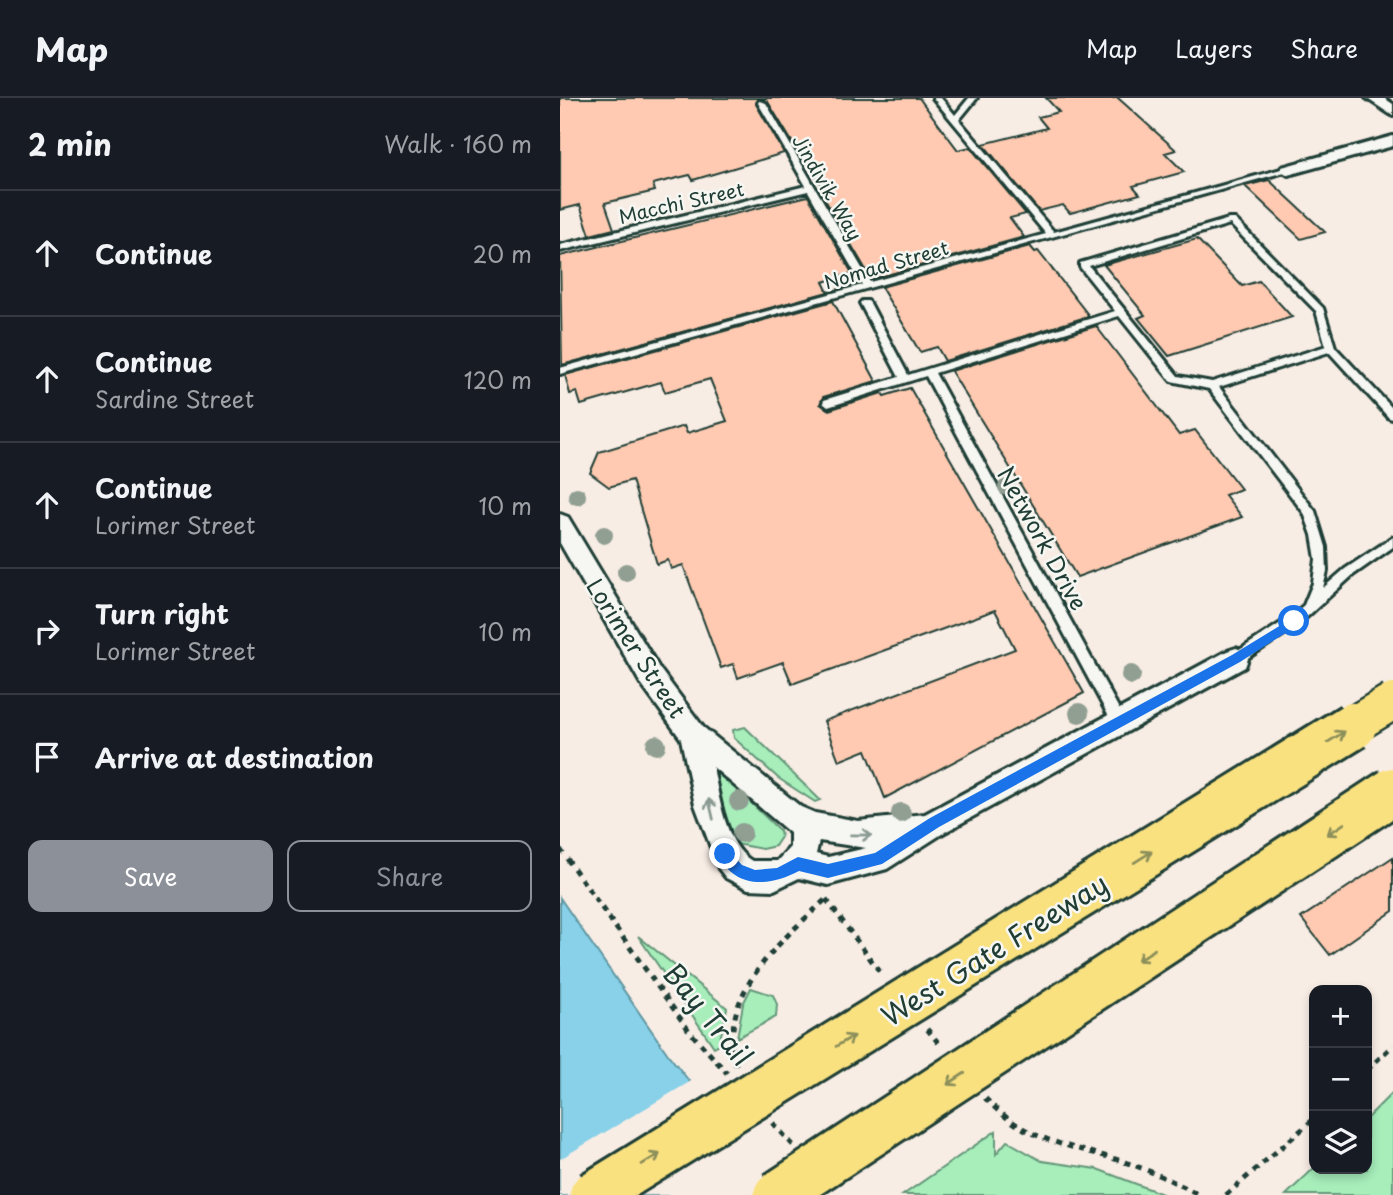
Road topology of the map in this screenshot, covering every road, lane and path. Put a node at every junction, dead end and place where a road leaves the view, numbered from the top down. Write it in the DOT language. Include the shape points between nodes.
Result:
graph roads {
  1 [pos="937,98"];
  2 [pos="973,98"];
  3 [pos="1374,98"];
  4 [pos="762,103"];
  5 [pos="1393,111"];
  6 [pos="955,120"];
  7 [pos="1393,141"];
  8 [pos="1288,170"];
  9 [pos="810,188"];
  10 [pos="1220,189"];
  11 [pos="1052,235"];
  12 [pos="560,248"];
  13 [pos="868,287"];
  14 [pos="865,303"];
  15 [pos="1121,312"];
  16 [pos="1331,348"];
  17 [pos="560,372"];
  18 [pos="929,372"];
  19 [pos="905,379"];
  20 [pos="1212,386"];
  21 [pos="828,403"];
  22 [pos="1393,415"];
  23 [pos="560,523"];
  24 [pos="1393,541"];
  25 [pos="1309,607"];
  26 [pos="1236,659"];
  27 [pos="1393,701"];
  28 [pos="1120,724"];
  29 [pos="694,735"];
  30 [pos="1393,791"];
  31 [pos="796,818"];
  32 [pos="935,822"];
  33 [pos="560,849"];
  34 [pos="798,864"];
  35 [pos="856,866"];
  36 [pos="1393,1045"];
  37 [pos="1372,1065"];
  38 [pos="740,1072"];
  39 [pos="732,1078"];
  40 [pos="767,1116"];
  41 [pos="1309,1123"];
  42 [pos="802,1155"];
  43 [pos="593,1195"];
  44 [pos="777,1195"];
  45 [pos="1226,1195"];
  1 -- 6 [label="lane"];
  2 -- 6 [label="lane"];
  3 -- 5 [label="street"];
  4 -- 9 [label="lane, Jindivik Way"];
  6 -- 11 [label="lane"];
  7 -- 8 [label="street"];
  8 -- 10 [label="lane"];
  9 -- 12 [label="lane, Macchi Street"];
  9 -- 13 [label="lane, Jindivik Way"];
  10 -- 11 [label="lane, Nomad Street"];
  11 -- 13 [label="lane, Nomad Street"];
  13 -- 17 [label="lane, Nomad Street"];
  14 -- 19 [label="lane"];
  15 -- 16 [label="lane" via="1083,265 1232,220 1320,310"];
  15 -- 18 [label="lane"];
  15 -- 20 [label="lane" via="1175,379"];
  16 -- 20 [label="lane"];
  16 -- 22 [label="lane"];
  18 -- 19 [label="lane"];
  18 -- 28 [label="lane, Network Drive"];
  19 -- 21 [label="lane"];
  20 -- 25 [label="lane" via="1309,511 1323,568 1319,590"];
  23 -- 29 [label="street, Lorimer Street" via="650,676"];
  24 -- 25 [label="lane"];
  25 -- 26 [label="lane"];
  26 -- 28 [label="street"];
  43 -- 27 [label="highway, West Gate Freeway, one-way, bridge"];
  28 -- 32 [label="street"];
  29 -- 31 [label="street, Lorimer Street"];
  34 -- 29 [label="street, Lorimer Street, one-way" via="778,875 755,877 730,862 696,761"];
  30 -- 44 [label="highway, one-way, bridge"];
  31 -- 32 [label="street, Lorimer Street, one-way" via="829,832 856,836"];
  31 -- 34 [label="street" via="806,842"];
  32 -- 35 [label="street" via="887,855"];
  33 -- 39 [label="path, Bay Trail" via="690,1032"];
  34 -- 35 [label="street" via="828,871"];
  35 -- 38 [label="path" via="757,971 733,1012 729,1033"];
  36 -- 37 [label="path"];
  40 -- 42 [label="path"];
  41 -- 45 [label="path"];
}
